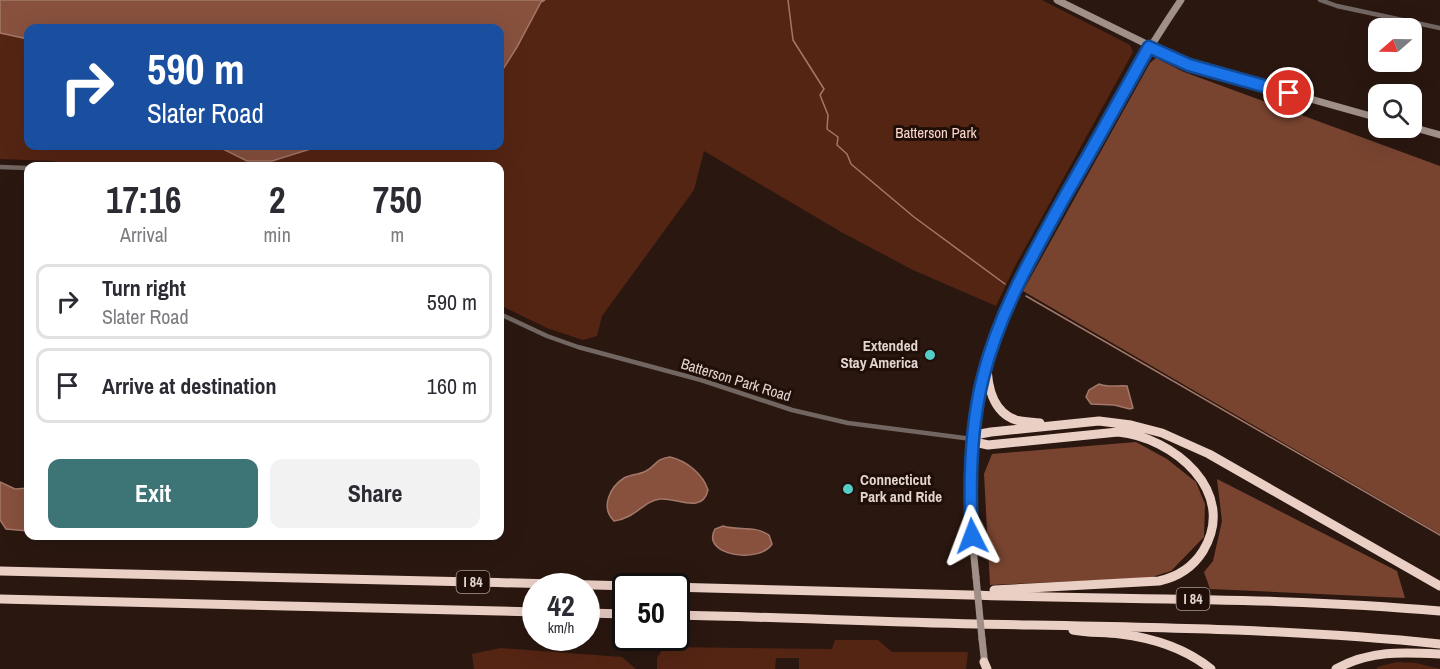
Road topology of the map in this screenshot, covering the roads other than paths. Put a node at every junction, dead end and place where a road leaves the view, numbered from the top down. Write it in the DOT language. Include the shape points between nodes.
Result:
graph roads {
  1 [pos="1057,0"];
  2 [pos="1181,0"];
  3 [pos="1320,0"];
  4 [pos="1440,28"];
  5 [pos="1149,47"];
  6 [pos="1368,115"];
  7 [pos="1422,130"];
  8 [pos="1440,135"];
  9 [pos="0,167"];
  10 [pos="24,168"];
  11 [pos="504,316"];
  12 [pos="987,362"];
  13 [pos="1048,426"];
  14 [pos="972,439"];
  15 [pos="0,571"];
  16 [pos="1440,586"];
  17 [pos="945,595"];
  18 [pos="0,599"];
  19 [pos="1440,611"];
  20 [pos="522,612"];
  21 [pos="690,615"];
  22 [pos="1056,625"];
  23 [pos="1440,644"];
  24 [pos="1440,654"];
  25 [pos="986,667"];
  26 [pos="1211,669"];
  27 [pos="1335,669"];
  1 -- 5 [label="main road"];
  2 -- 5 [label="main road"];
  3 -- 4 [label="street"];
  5 -- 6 [label="main road" via="1189,65"];
  5 -- 12 [label="main road" via="1024,273"];
  7 -- 8 [label="main road"];
  9 -- 10 [label="street"];
  11 -- 14 [label="street, Batterson Park Road" via="578,347 813,416"];
  12 -- 13 [label="highway" via="990,390 1001,411 1015,419"];
  12 -- 14 [label="main road"];
  13 -- 14 [label="highway" via="983,434"];
  13 -- 16 [label="highway" via="1118,423 1174,438 1209,454"];
  14 -- 17 [label="highway" via="988,445 1102,432 1140,436 1176,453 1197,474 1210,496 1212,526 1197,559 1166,580"];
  14 -- 25 [label="main road, bridge" via="970,493"];
  15 -- 17 [label="highway, I 84"];
  17 -- 19 [label="highway, I 84" via="1236,600"];
  18 -- 20 [label="highway, I 84"];
  21 -- 22 [label="highway, I 84"];
  22 -- 23 [label="highway, I 84" via="1260,630"];
  22 -- 26 [label="highway" via="1159,641"];
  24 -- 27 [label="highway" via="1385,653"];
}
